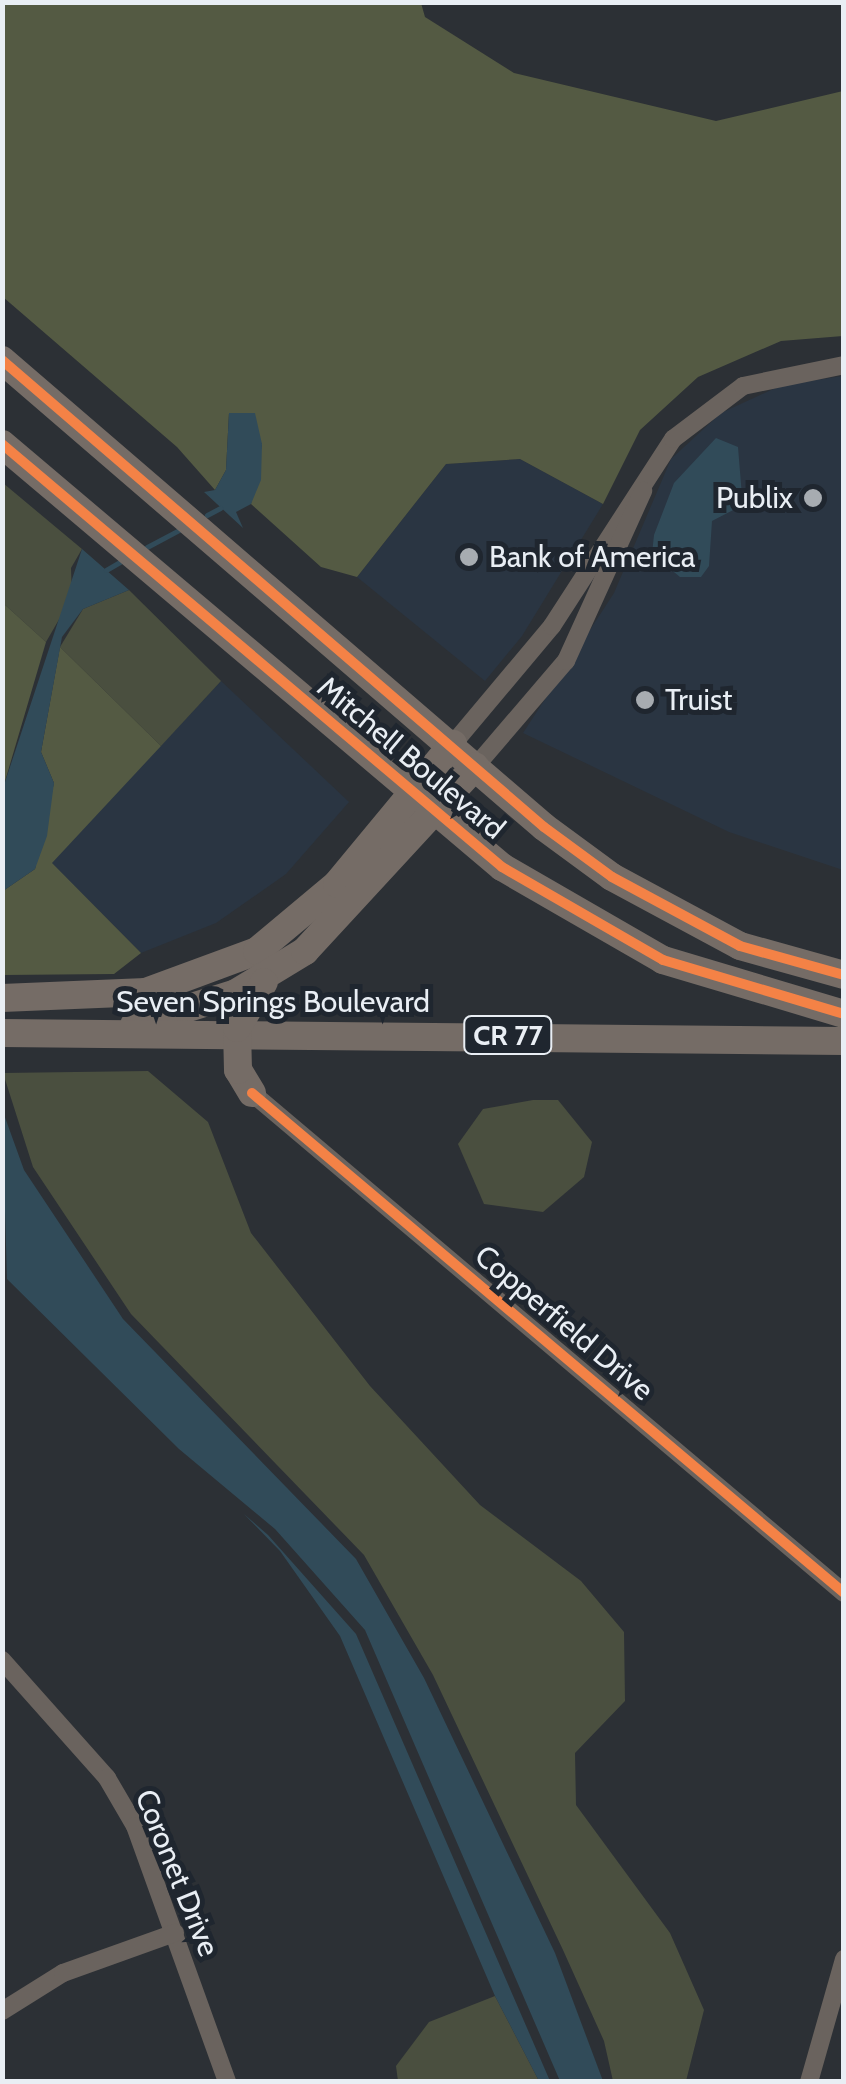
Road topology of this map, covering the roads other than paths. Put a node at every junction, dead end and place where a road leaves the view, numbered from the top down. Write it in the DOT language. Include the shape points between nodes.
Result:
graph roads {
  1 [pos="2,360"];
  2 [pos="844,365"];
  3 [pos="2,444"];
  4 [pos="656,458"];
  5 [pos="452,744"];
  6 [pos="475,767"];
  7 [pos="412,792"];
  8 [pos="438,815"];
  9 [pos="272,974"];
  10 [pos="844,975"];
  11 [pos="14,998"];
  12 [pos="844,1014"];
  13 [pos="14,1033"];
  14 [pos="94,1033"];
  15 [pos="173,1037"];
  16 [pos="236,1038"];
  17 [pos="844,1040"];
  18 [pos="252,1093"];
  19 [pos="844,1593"];
  20 [pos="2,1660"];
  21 [pos="174,1933"];
  22 [pos="844,1959"];
  23 [pos="2,2011"];
  24 [pos="227,2082"];
  25 [pos="808,2082"];
  1 -- 5 [label="main road, Mitchell Boulevard"];
  2 -- 4 [label="street" via="743,386 704,409"];
  3 -- 7 [label="main road, Mitchell Boulevard"];
  4 -- 5 [label="street" via="552,626"];
  4 -- 6 [label="street" via="566,662"];
  5 -- 6 [label="main road, Mitchell Boulevard"];
  5 -- 7 [label="main road, Seven Springs Boulevard"];
  6 -- 8 [label="main road"];
  6 -- 10 [label="main road" via="544,827 678,916 740,946"];
  7 -- 8 [label="main road, Mitchell Boulevard"];
  7 -- 11 [label="main road, Seven Springs Boulevard" via="310,911 237,962 146,992"];
  8 -- 9 [label="main road" via="353,907"];
  8 -- 12 [label="main road, Mitchell Boulevard" via="532,887 627,943 720,982"];
  9 -- 14 [label="main road" via="204,1006"];
  9 -- 16 [label="main road" via="243,1010"];
  13 -- 14 [label="main road, Seven Springs Boulevard / CR 77"];
  14 -- 15 [label="main road, Seven Springs Boulevard / CR 77"];
  15 -- 16 [label="main road, Seven Springs Boulevard / CR 77"];
  15 -- 18 [label="main road"];
  16 -- 17 [label="main road, Seven Springs Boulevard / CR 77"];
  16 -- 18 [label="main road" via="238,1070"];
  18 -- 19 [label="street, Copperfield Drive"];
  20 -- 21 [label="street, Coronet Drive" via="107,1778 135,1826"];
  21 -- 23 [label="street" via="63,1973"];
  21 -- 24 [label="street, Coronet Drive"];
  22 -- 25 [label="street"];
}
